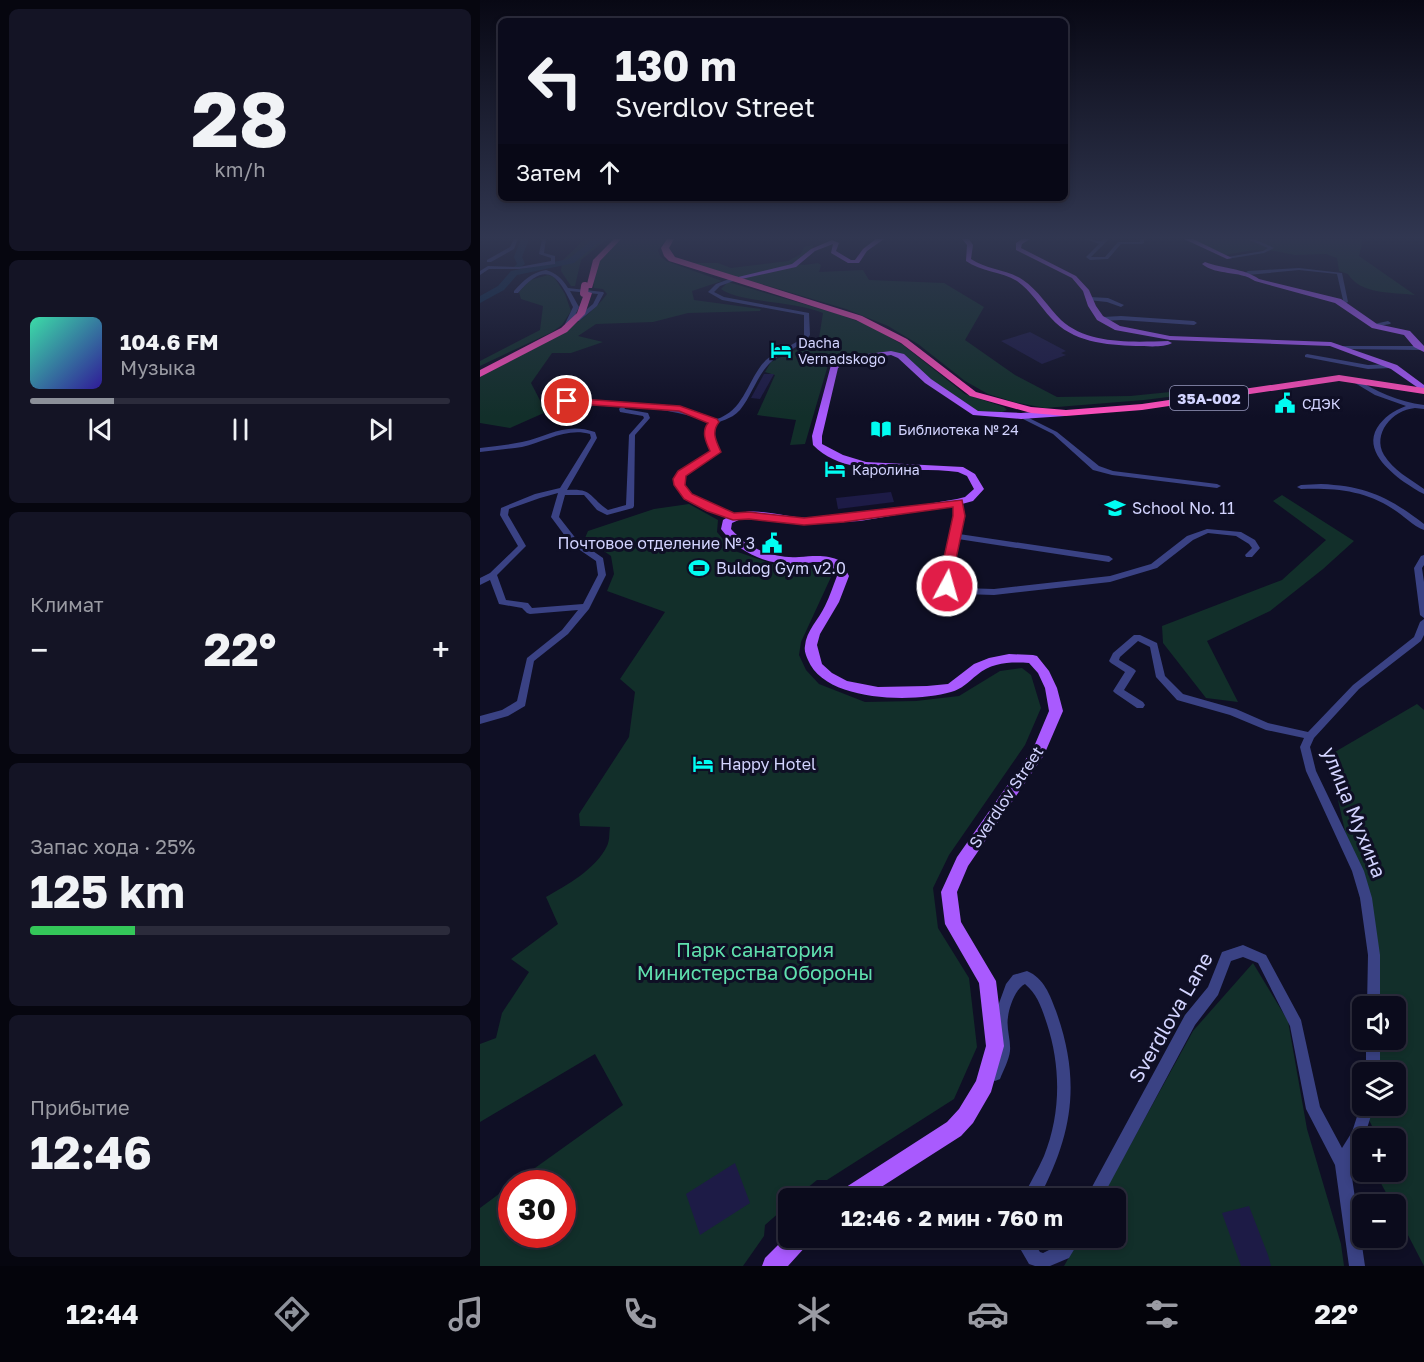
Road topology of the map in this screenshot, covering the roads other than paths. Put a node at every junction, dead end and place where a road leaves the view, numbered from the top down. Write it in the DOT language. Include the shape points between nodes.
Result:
graph roads {
  1 [pos="572,298"];
  2 [pos="584,298"];
  3 [pos="598,298"];
  4 [pos="722,298"];
  5 [pos="798,298"];
  6 [pos="803,298"];
  7 [pos="1037,298"];
  8 [pos="1324,298"];
  9 [pos="1346,298"];
  10 [pos="1090,299"];
  11 [pos="1342,303"];
  12 [pos="1121,305"];
  13 [pos="1103,319"];
  14 [pos="572,322"];
  15 [pos="1194,323"];
  16 [pos="1388,323"];
  17 [pos="1373,325"];
  18 [pos="1198,338"];
  19 [pos="1343,348"];
  20 [pos="1422,349"];
  21 [pos="1357,354"];
  22 [pos="1307,356"];
  23 [pos="1354,364"];
  24 [pos="1391,366"];
  25 [pos="481,370"];
  26 [pos="1352,379"];
  27 [pos="1424,390"];
  28 [pos="548,394"];
  29 [pos="1414,406"];
  30 [pos="1424,407"];
  31 [pos="622,408"];
  32 [pos="1006,410"];
  33 [pos="1029,411"];
  34 [pos="1066,413"];
  35 [pos="714,422"];
  36 [pos="480,450"];
  37 [pos="1217,486"];
  38 [pos="1301,487"];
  39 [pos="563,492"];
  40 [pos="1424,492"];
  41 [pos="958,502"];
  42 [pos="733,516"];
  43 [pos="1424,528"];
  44 [pos="955,536"];
  45 [pos="1249,555"];
  46 [pos="1424,558"];
  47 [pos="1109,559"];
  48 [pos="493,575"];
  49 [pos="480,582"];
  50 [pos="586,607"];
  51 [pos="1424,615"];
  52 [pos="1424,622"];
  53 [pos="1140,705"];
  54 [pos="480,720"];
  55 [pos="1310,736"];
  56 [pos="1373,996"];
  57 [pos="984,1085"];
  58 [pos="1364,1116"];
  59 [pos="1342,1163"];
  60 [pos="863,1188"];
  61 [pos="1037,1188"];
  62 [pos="1099,1188"];
  63 [pos="790,1248"];
  64 [pos="1028,1248"];
  65 [pos="1066,1248"];
  66 [pos="774,1265"];
  67 [pos="1357,1266"];
  1 -- 14 [label="street" via="576,307"];
  2 -- 14 [label="highway"];
  3 -- 14 [label="street"];
  4 -- 35 [label="street" via="807,314 806,338 770,360 742,402 721,421"];
  5 -- 32 [label="highway, 35А-002" via="879,327 904,341 963,388"];
  6 -- 33 [label="highway, 35А-002" via="882,325 908,339 982,393"];
  7 -- 18 [label="main road" via="1063,326 1083,337 1153,344"];
  8 -- 11 [label="main road"];
  9 -- 11 [label="street"];
  10 -- 12 [label="street"];
  10 -- 13 [label="main road"];
  11 -- 17 [label="main road"];
  13 -- 15 [label="street"];
  13 -- 18 [label="main road" via="1139,333"];
  14 -- 25 [label="highway"];
  16 -- 17 [label="street"];
  17 -- 20 [label="main road" via="1407,333"];
  18 -- 19 [label="main road" via="1326,343"];
  19 -- 20 [label="street"];
  19 -- 21 [label="main road"];
  21 -- 23 [label="street"];
  21 -- 24 [label="main road"];
  22 -- 23 [label="street"];
  23 -- 24 [label="street"];
  24 -- 27 [label="main road"];
  26 -- 27 [label="highway, 35А-002"];
  26 -- 29 [label="street"];
  26 -- 34 [label="highway, 35А-002" via="1328,379 1164,405"];
  27 -- 33 [label="highway, 35А-002" via="1339,376 1142,405"];
  28 -- 31 [label="street" via="555,399"];
  29 -- 30 [label="street"];
  29 -- 40 [label="street" via="1389,417 1376,442 1389,467"];
  31 -- 35 [label="street" via="680,409"];
  31 -- 39 [label="street" via="646,414 648,418 632,435 630,506 607,513 588,494"];
  32 -- 33 [label="main road"];
  32 -- 41 [label="main road" via="979,413 967,409 896,354 853,356 834,367 818,445 825,452 886,469 963,470 973,477 979,489 969,499"];
  33 -- 34 [label="main road"];
  33 -- 37 [label="street" via="1096,468"];
  35 -- 42 [label="street" via="709,427 715,452 682,473 679,485 688,496"];
  36 -- 39 [label="street" via="526,444 568,430 593,433 594,438"];
  38 -- 43 [label="street" via="1338,487 1372,495 1391,503"];
  39 -- 48 [label="street" via="505,508 504,515 522,546"];
  39 -- 50 [label="street" via="555,517 574,542 600,560 602,575"];
  41 -- 42 [label="main road" via="804,521"];
  41 -- 44 [label="street"];
  42 -- 57 [label="main road, Sverdlov Street" via="726,530 742,546 785,561 817,557 837,563 843,576 811,652 827,676 871,692 952,688 978,667 1012,657 1033,659 1051,688 1056,711 1039,752 962,862 949,892 953,924 987,981 995,1046"];
  44 -- 45 [label="street" via="944,585 963,591 994,592 1110,579 1154,566 1190,538 1207,531 1238,534 1256,548"];
  44 -- 47 [label="street"];
  46 -- 51 [label="street" via="1418,568"];
  48 -- 49 [label="street"];
  48 -- 50 [label="street" via="502,602 525,605 530,611"];
  50 -- 54 [label="street" via="565,632 530,660 522,703"];
  52 -- 55 [label="street" via="1418,639 1356,687"];
  53 -- 55 [label="street" via="1118,692 1131,671 1114,661 1137,637 1154,645 1161,677 1180,697 1266,726"];
  55 -- 56 [label="street, улица Мухина" via="1305,747 1311,771 1358,871 1366,897 1374,955"];
  57 -- 60 [label="main road, Sverdlov Street" via="954,1129"];
  57 -- 61 [label="street" via="991,1085 1004,1053 1001,1017 1011,988 1018,979 1027,977 1039,985 1058,1035 1065,1079 1062,1123 1048,1168"];
  58 -- 59 [label="street" via="1359,1135"];
  59 -- 62 [label="street, Sverdlova Lane" via="1313,1109 1296,1025 1262,959 1243,951 1226,956 1213,991 1190,1020"];
  59 -- 67 [label="street"];
  63 -- 66 [label="main road"];
  64 -- 65 [label="street" via="1035,1258 1043,1261"];
}
